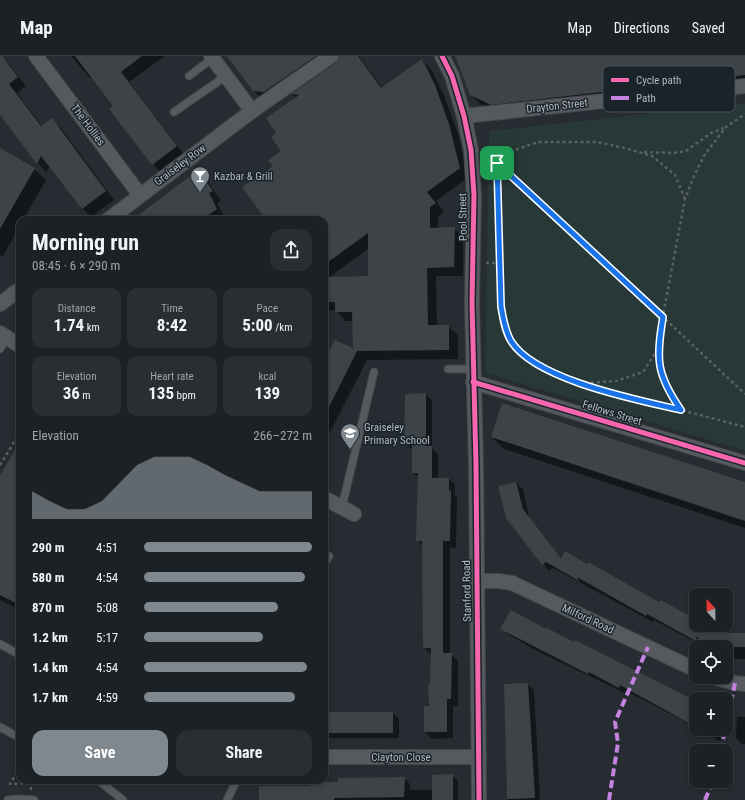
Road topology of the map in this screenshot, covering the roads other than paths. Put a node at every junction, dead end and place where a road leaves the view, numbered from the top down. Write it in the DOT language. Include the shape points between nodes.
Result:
graph roads {
  1 [pos="36,56"];
  2 [pos="332,56"];
  3 [pos="442,56"];
  4 [pos="212,57"];
  5 [pos="189,76"];
  6 [pos="226,76"];
  7 [pos="745,86"];
  8 [pos="735,87"];
  9 [pos="603,101"];
  10 [pos="252,110"];
  11 [pos="174,112"];
  12 [pos="464,116"];
  13 [pos="140,195"];
  14 [pos="113,216"];
  15 [pos="16,292"];
  16 [pos="0,304"];
  17 [pos="2,340"];
  18 [pos="16,345"];
  19 [pos="448,369"];
  20 [pos="374,372"];
  21 [pos="473,375"];
  22 [pos="745,463"];
  23 [pos="328,500"];
  24 [pos="348,511"];
  25 [pos="477,581"];
  26 [pos="0,644"];
  27 [pos="16,653"];
  28 [pos="689,667"];
  29 [pos="733,682"];
  30 [pos="745,684"];
  31 [pos="0,727"];
  32 [pos="16,736"];
  33 [pos="328,757"];
  34 [pos="479,757"];
  35 [pos="103,784"];
  36 [pos="235,784"];
  37 [pos="8,800"];
  38 [pos="34,800"];
  39 [pos="123,800"];
  40 [pos="227,800"];
  41 [pos="479,800"];
  1 -- 13 [label="street, The Hollies"];
  2 -- 10 [label="street, Graiseley Row"];
  3 -- 12 [label="street, Pool Street" via="452,76"];
  4 -- 5 [label="lane"];
  4 -- 6 [label="street"];
  6 -- 10 [label="street"];
  6 -- 11 [label="lane"];
  7 -- 8 [label="street, Drayton Street"];
  9 -- 12 [label="street, Drayton Street"];
  10 -- 13 [label="street, Graiseley Row"];
  12 -- 21 [label="street, Pool Street" via="474,195"];
  13 -- 14 [label="street, Graiseley Row"];
  15 -- 16 [label="street"];
  17 -- 18 [label="street"];
  19 -- 21 [label="lane"];
  20 -- 24 [label="lane"];
  21 -- 22 [label="street, Fellows Street"];
  21 -- 25 [label="street, Stanford Road"];
  23 -- 24 [label="street"];
  25 -- 28 [label="street, Milford Road" via="512,584"];
  25 -- 34 [label="street, Stanford Road"];
  26 -- 27 [label="lane"];
  29 -- 30 [label="street"];
  31 -- 32 [label="lane"];
  33 -- 34 [label="street, Clayton Close"];
  34 -- 41 [label="street, Stanford Road"];
  35 -- 39 [label="lane"];
  36 -- 40 [label="lane"];
  37 -- 38 [label="lane"];
}
